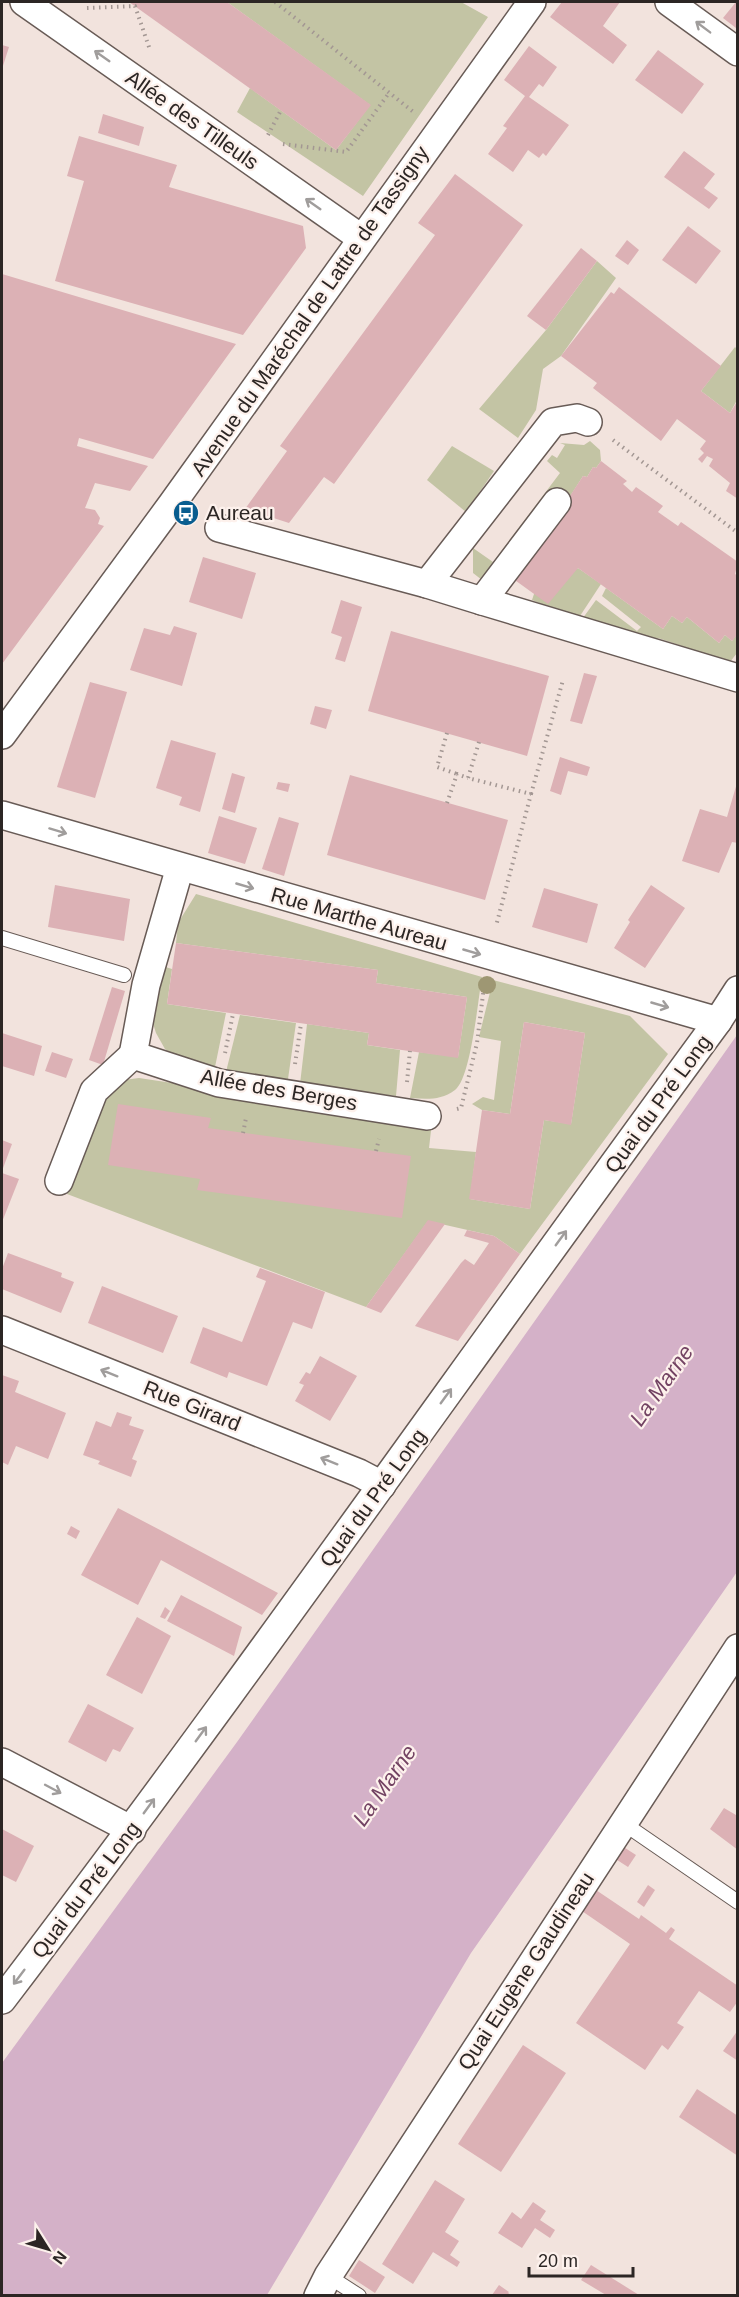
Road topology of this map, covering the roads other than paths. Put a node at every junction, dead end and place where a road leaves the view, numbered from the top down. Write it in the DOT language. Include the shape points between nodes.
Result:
graph roads {
  1 [pos="24,2"];
  2 [pos="532,2"];
  3 [pos="669,2"];
  4 [pos="738,52"];
  5 [pos="361,238"];
  6 [pos="588,422"];
  7 [pos="557,502"];
  8 [pos="219,528"];
  9 [pos="427,584"];
  10 [pos="482,601"];
  11 [pos="738,678"];
  12 [pos="2,735"];
  13 [pos="2,815"];
  14 [pos="180,867"];
  15 [pos="2,938"];
  16 [pos="124,975"];
  17 [pos="738,990"];
  18 [pos="718,1021"];
  19 [pos="133,1055"];
  20 [pos="427,1116"];
  21 [pos="59,1181"];
  22 [pos="2,1329"];
  23 [pos="382,1485"];
  24 [pos="738,1648"];
  25 [pos="2,1762"];
  26 [pos="622,1823"];
  27 [pos="132,1830"];
  28 [pos="738,1902"];
  29 [pos="2,2000"];
  30 [pos="323,2286"];
  31 [pos="359,2295"];
  5 -- 1 [label="street, Allée des Tilleuls, one-way"];
  2 -- 5 [label="street, Avenue du Maréchal de Lattre de Tassigny"];
  4 -- 3 [label="street, one-way"];
  5 -- 12 [label="street, Avenue du Maréchal de Lattre de Tassigny"];
  6 -- 9 [label="street" via="577,417 553,422"];
  7 -- 10 [label="street"];
  8 -- 9 [label="street"];
  9 -- 10 [label="street"];
  10 -- 11 [label="street"];
  13 -- 14 [label="street, Rue Marthe Aureau, one-way"];
  14 -- 18 [label="street, Rue Marthe Aureau, one-way"];
  14 -- 19 [label="street" via="146,985"];
  15 -- 16 [label="lane"];
  17 -- 18 [label="street, Quai du Pré Long"];
  23 -- 18 [label="street, Quai du Pré Long, one-way"];
  19 -- 20 [label="street, Allée des Berges" via="219,1083"];
  19 -- 21 [label="street" via="94,1091"];
  23 -- 22 [label="street, Rue Girard, one-way"];
  27 -- 23 [label="street, Quai du Pré Long, one-way"];
  24 -- 26 [label="street, Quai Eugène Gaudineau"];
  25 -- 27 [label="street, one-way"];
  26 -- 28 [label="lane"];
  26 -- 30 [label="street, Quai Eugène Gaudineau"];
  27 -- 29 [label="street, Quai du Pré Long, one-way"];
  30 -- 31 [label="lane"];
}
